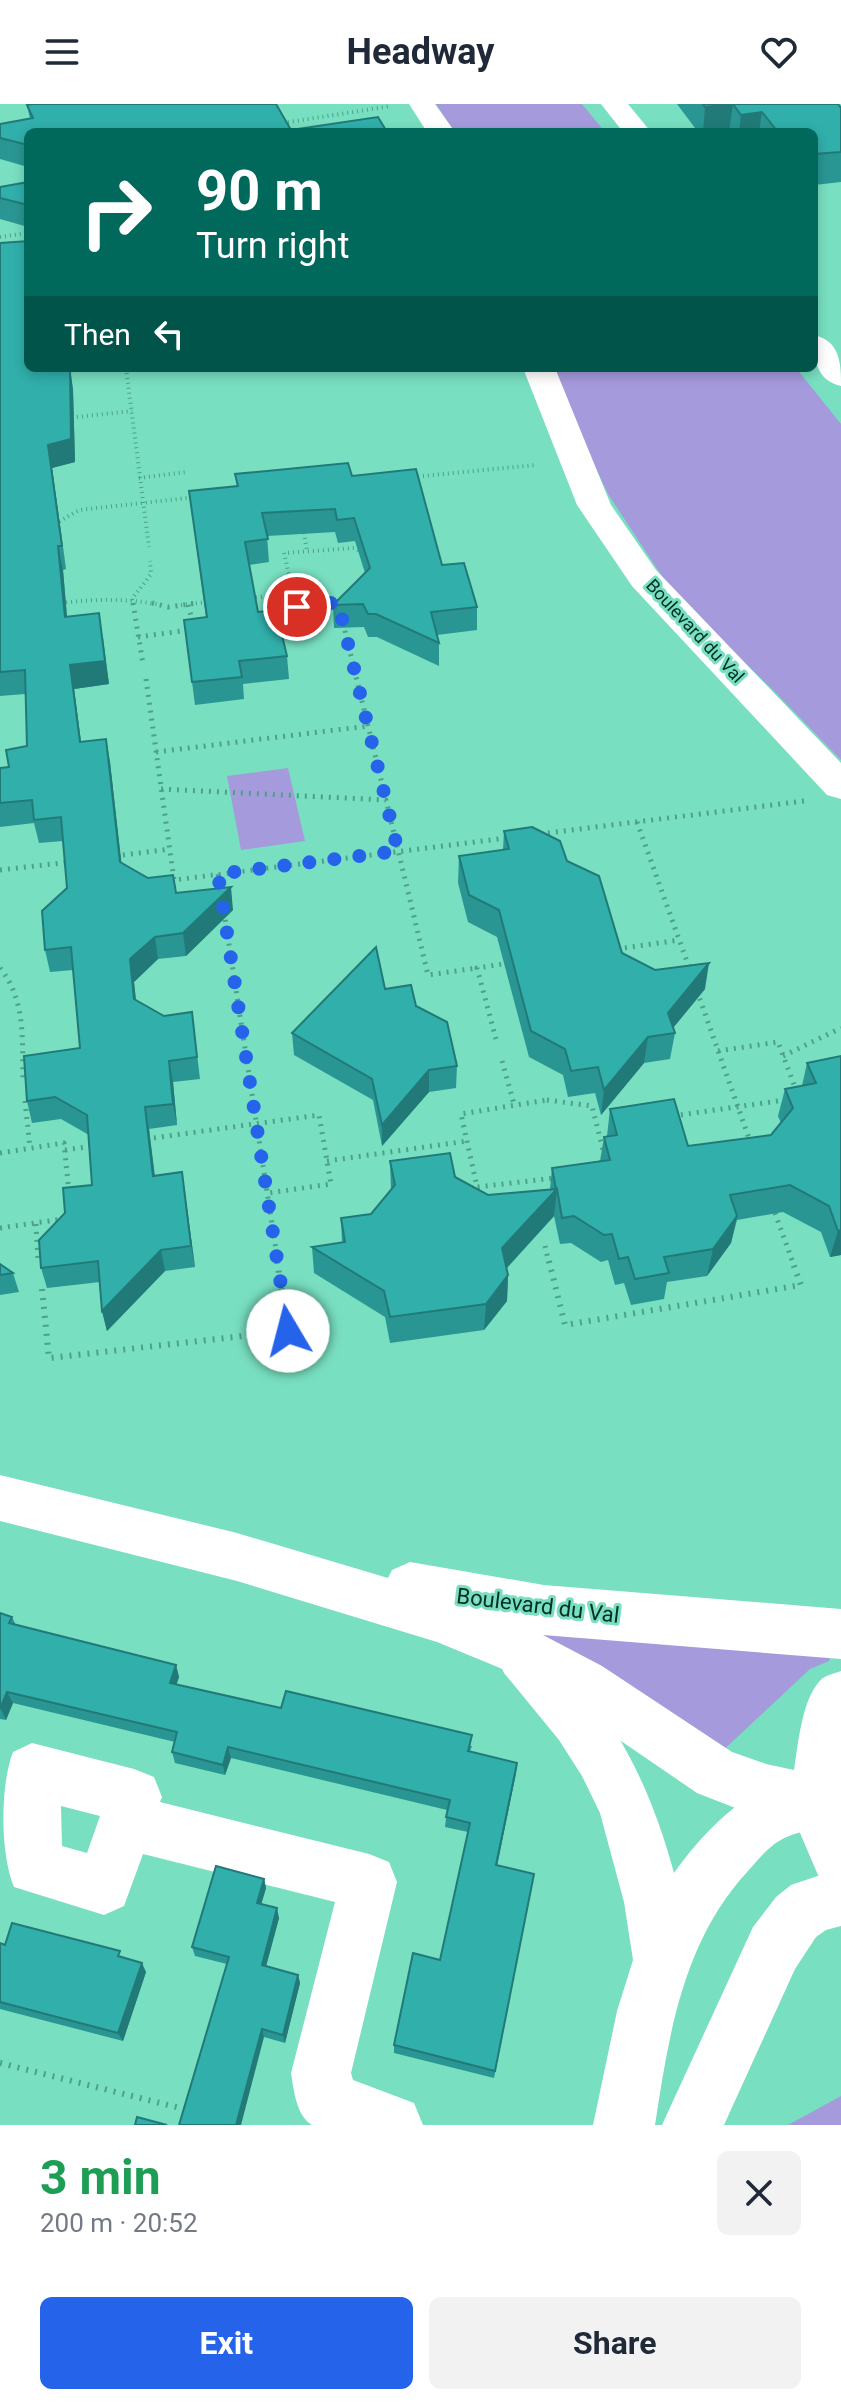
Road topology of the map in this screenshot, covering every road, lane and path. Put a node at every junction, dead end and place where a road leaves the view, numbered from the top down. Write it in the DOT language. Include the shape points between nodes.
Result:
graph roads {
  1 [pos="360,104"];
  2 [pos="422,104"];
  3 [pos="614,104"];
  4 [pos="393,106"];
  5 [pos="365,110"];
  6 [pos="277,124"];
  7 [pos="438,128"];
  8 [pos="634,128"];
  9 [pos="24,234"];
  10 [pos="0,237"];
  11 [pos="825,352"];
  12 [pos="127,372"];
  13 [pos="541,372"];
  14 [pos="841,377"];
  15 [pos="132,411"];
  16 [pos="56,419"];
  17 [pos="535,465"];
  18 [pos="186,472"];
  19 [pos="139,478"];
  20 [pos="400,478"];
  21 [pos="203,496"];
  22 [pos="142,502"];
  23 [pos="54,524"];
  24 [pos="304,533"];
  25 [pos="149,547"];
  26 [pos="307,551"];
  27 [pos="364,553"];
  28 [pos="150,561"];
  29 [pos="293,593"];
  30 [pos="248,598"];
  31 [pos="132,599"];
  32 [pos="349,600"];
  33 [pos="218,601"];
  34 [pos="338,602"];
  35 [pos="59,603"];
  36 [pos="188,605"];
  37 [pos="138,637"];
  38 [pos="143,664"];
  39 [pos="146,679"];
  40 [pos="368,726"];
  41 [pos="156,752"];
  42 [pos="161,789"];
  43 [pos="826,793"];
  44 [pos="386,800"];
  45 [pos="637,822"];
  46 [pos="533,835"];
  47 [pos="518,837"];
  48 [pos="170,849"];
  49 [pos="398,851"];
  50 [pos="108,857"];
  51 [pos="77,861"];
  52 [pos="0,870"];
  53 [pos="218,874"];
  54 [pos="680,940"];
  55 [pos="611,950"];
  56 [pos="517,963"];
  57 [pos="0,968"];
  58 [pos="477,968"];
  59 [pos="841,1028"];
  60 [pos="496,1039"];
  61 [pos="718,1051"];
  62 [pos="783,1056"];
  63 [pos="502,1061"];
  64 [pos="23,1079"];
  65 [pos="25,1101"];
  66 [pos="514,1104"];
  67 [pos="738,1107"];
  68 [pos="659,1117"];
  69 [pos="257,1124"];
  70 [pos="136,1141"];
  71 [pos="467,1141"];
  72 [pos="93,1146"];
  73 [pos="31,1148"];
  74 [pos="753,1149"];
  75 [pos="65,1150"];
  76 [pos="0,1153"];
  77 [pos="327,1161"];
  78 [pos="529,1181"];
  79 [pos="477,1187"];
  80 [pos="268,1193"];
  81 [pos="533,1196"];
  82 [pos="480,1198"];
  83 [pos="70,1204"];
  84 [pos="775,1213"];
  85 [pos="72,1218"];
  86 [pos="36,1224"];
  87 [pos="0,1228"];
  88 [pos="545,1246"];
  89 [pos="38,1262"];
  90 [pos="42,1289"];
  91 [pos="0,1498"];
  92 [pos="237,1557"];
  93 [pos="841,1634"];
  94 [pos="519,1650"];
  95 [pos="841,1697"];
  96 [pos="16,1789"];
  97 [pos="817,1802"];
  98 [pos="126,1822"];
  99 [pos="841,1862"];
  100 [pos="841,1897"];
  101 [pos="663,1963"];
  102 [pos="0,2063"];
  103 [pos="321,2112"];
  104 [pos="201,2113"];
  105 [pos="392,2125"];
  106 [pos="624,2125"];
  107 [pos="693,2125"];
  1 -- 5 [label="path"];
  2 -- 7 [label="street"];
  3 -- 8 [label="street"];
  4 -- 5 [label="path"];
  5 -- 6 [label="path"];
  9 -- 10 [label="path"];
  11 -- 14 [label="street"];
  12 -- 15 [label="path"];
  13 -- 43 [label="street, Boulevard du Val" via="594,505 644,578"];
  15 -- 16 [label="path"];
  15 -- 19 [label="path"];
  17 -- 20 [label="path"];
  18 -- 19 [label="path"];
  19 -- 22 [label="path"];
  21 -- 22 [label="path"];
  22 -- 23 [label="path" via="79,510"];
  22 -- 25 [label="path"];
  24 -- 26 [label="path"];
  26 -- 27 [label="path" via="354,548"];
  26 -- 29 [label="path" via="284,553"];
  28 -- 31 [label="path" via="151,574"];
  29 -- 30 [label="path"];
  29 -- 34 [label="path" via="297,607"];
  31 -- 35 [label="path"];
  31 -- 36 [label="path" via="168,607"];
  31 -- 37 [label="path"];
  32 -- 34 [label="path"];
  33 -- 36 [label="path"];
  34 -- 40 [label="path"];
  36 -- 37 [label="path" via="194,628"];
  37 -- 38 [label="path"];
  39 -- 41 [label="path"];
  40 -- 41 [label="path"];
  40 -- 44 [label="path"];
  41 -- 42 [label="path"];
  42 -- 44 [label="path"];
  42 -- 48 [label="path"];
  43 -- 45 [label="path"];
  44 -- 49 [label="path"];
  45 -- 46 [label="path"];
  45 -- 54 [label="path"];
  47 -- 49 [label="path"];
  48 -- 50 [label="path"];
  48 -- 53 [label="path" via="174,880"];
  49 -- 53 [label="path"];
  49 -- 58 [label="path" via="428,975"];
  51 -- 52 [label="path"];
  53 -- 69 [label="path"];
  54 -- 55 [label="path"];
  54 -- 61 [label="path"];
  56 -- 58 [label="path"];
  57 -- 64 [label="path" via="16,990"];
  58 -- 60 [label="path"];
  59 -- 62 [label="path"];
  61 -- 62 [label="path" via="778,1042"];
  61 -- 67 [label="path"];
  62 -- 67 [label="path" via="799,1098"];
  63 -- 66 [label="path"];
  65 -- 73 [label="path"];
  66 -- 71 [label="path" via="461,1114"];
  66 -- 78 [label="path" via="547,1100 592,1106 600,1126 605,1158 590,1174"];
  67 -- 68 [label="path"];
  67 -- 74 [label="path"];
  69 -- 70 [label="path"];
  69 -- 77 [label="path" via="319,1115"];
  69 -- 80 [label="path"];
  71 -- 77 [label="path"];
  71 -- 79 [label="path"];
  72 -- 75 [label="path"];
  73 -- 75 [label="path" via="64,1143"];
  73 -- 76 [label="path"];
  75 -- 83 [label="path"];
  77 -- 80 [label="path" via="331,1184"];
  78 -- 79 [label="path"];
  78 -- 81 [label="path"];
  79 -- 82 [label="path"];
  80 -- 90 [label="path" via="288,1331 49,1358"];
  84 -- 88 [label="path" via="801,1285 565,1325"];
  85 -- 86 [label="path"];
  86 -- 87 [label="path"];
  86 -- 89 [label="path"];
  91 -- 92 [label="street, Boulevard du Val"];
  92 -- 93 [label="street, Boulevard du Val" via="544,1610"];
  92 -- 94 [label="street, Boulevard du Val" via="440,1618"];
  94 -- 97 [label="street, Boulevard du Val" via="583,1684 716,1774"];
  94 -- 101 [label="street, Boulevard du Val" via="587,1733 626,1806 651,1887"];
  95 -- 97 [label="street" via="829,1719"];
  96 -- 98 [label="street" via="32,1771 134,1797"];
  96 -- 98 [label="street" via="34,1867 104,1886"];
  97 -- 99 [label="street"];
  97 -- 101 [label="street" via="762,1818 717,1859 703,1876"];
  98 -- 103 [label="street" via="369,1882 321,2073"];
  100 -- 107 [label="street" via="811,1905 774,1948"];
  101 -- 106 [label="street" via="633,2066"];
  102 -- 104 [label="path"];
  103 -- 105 [label="street"];
}
